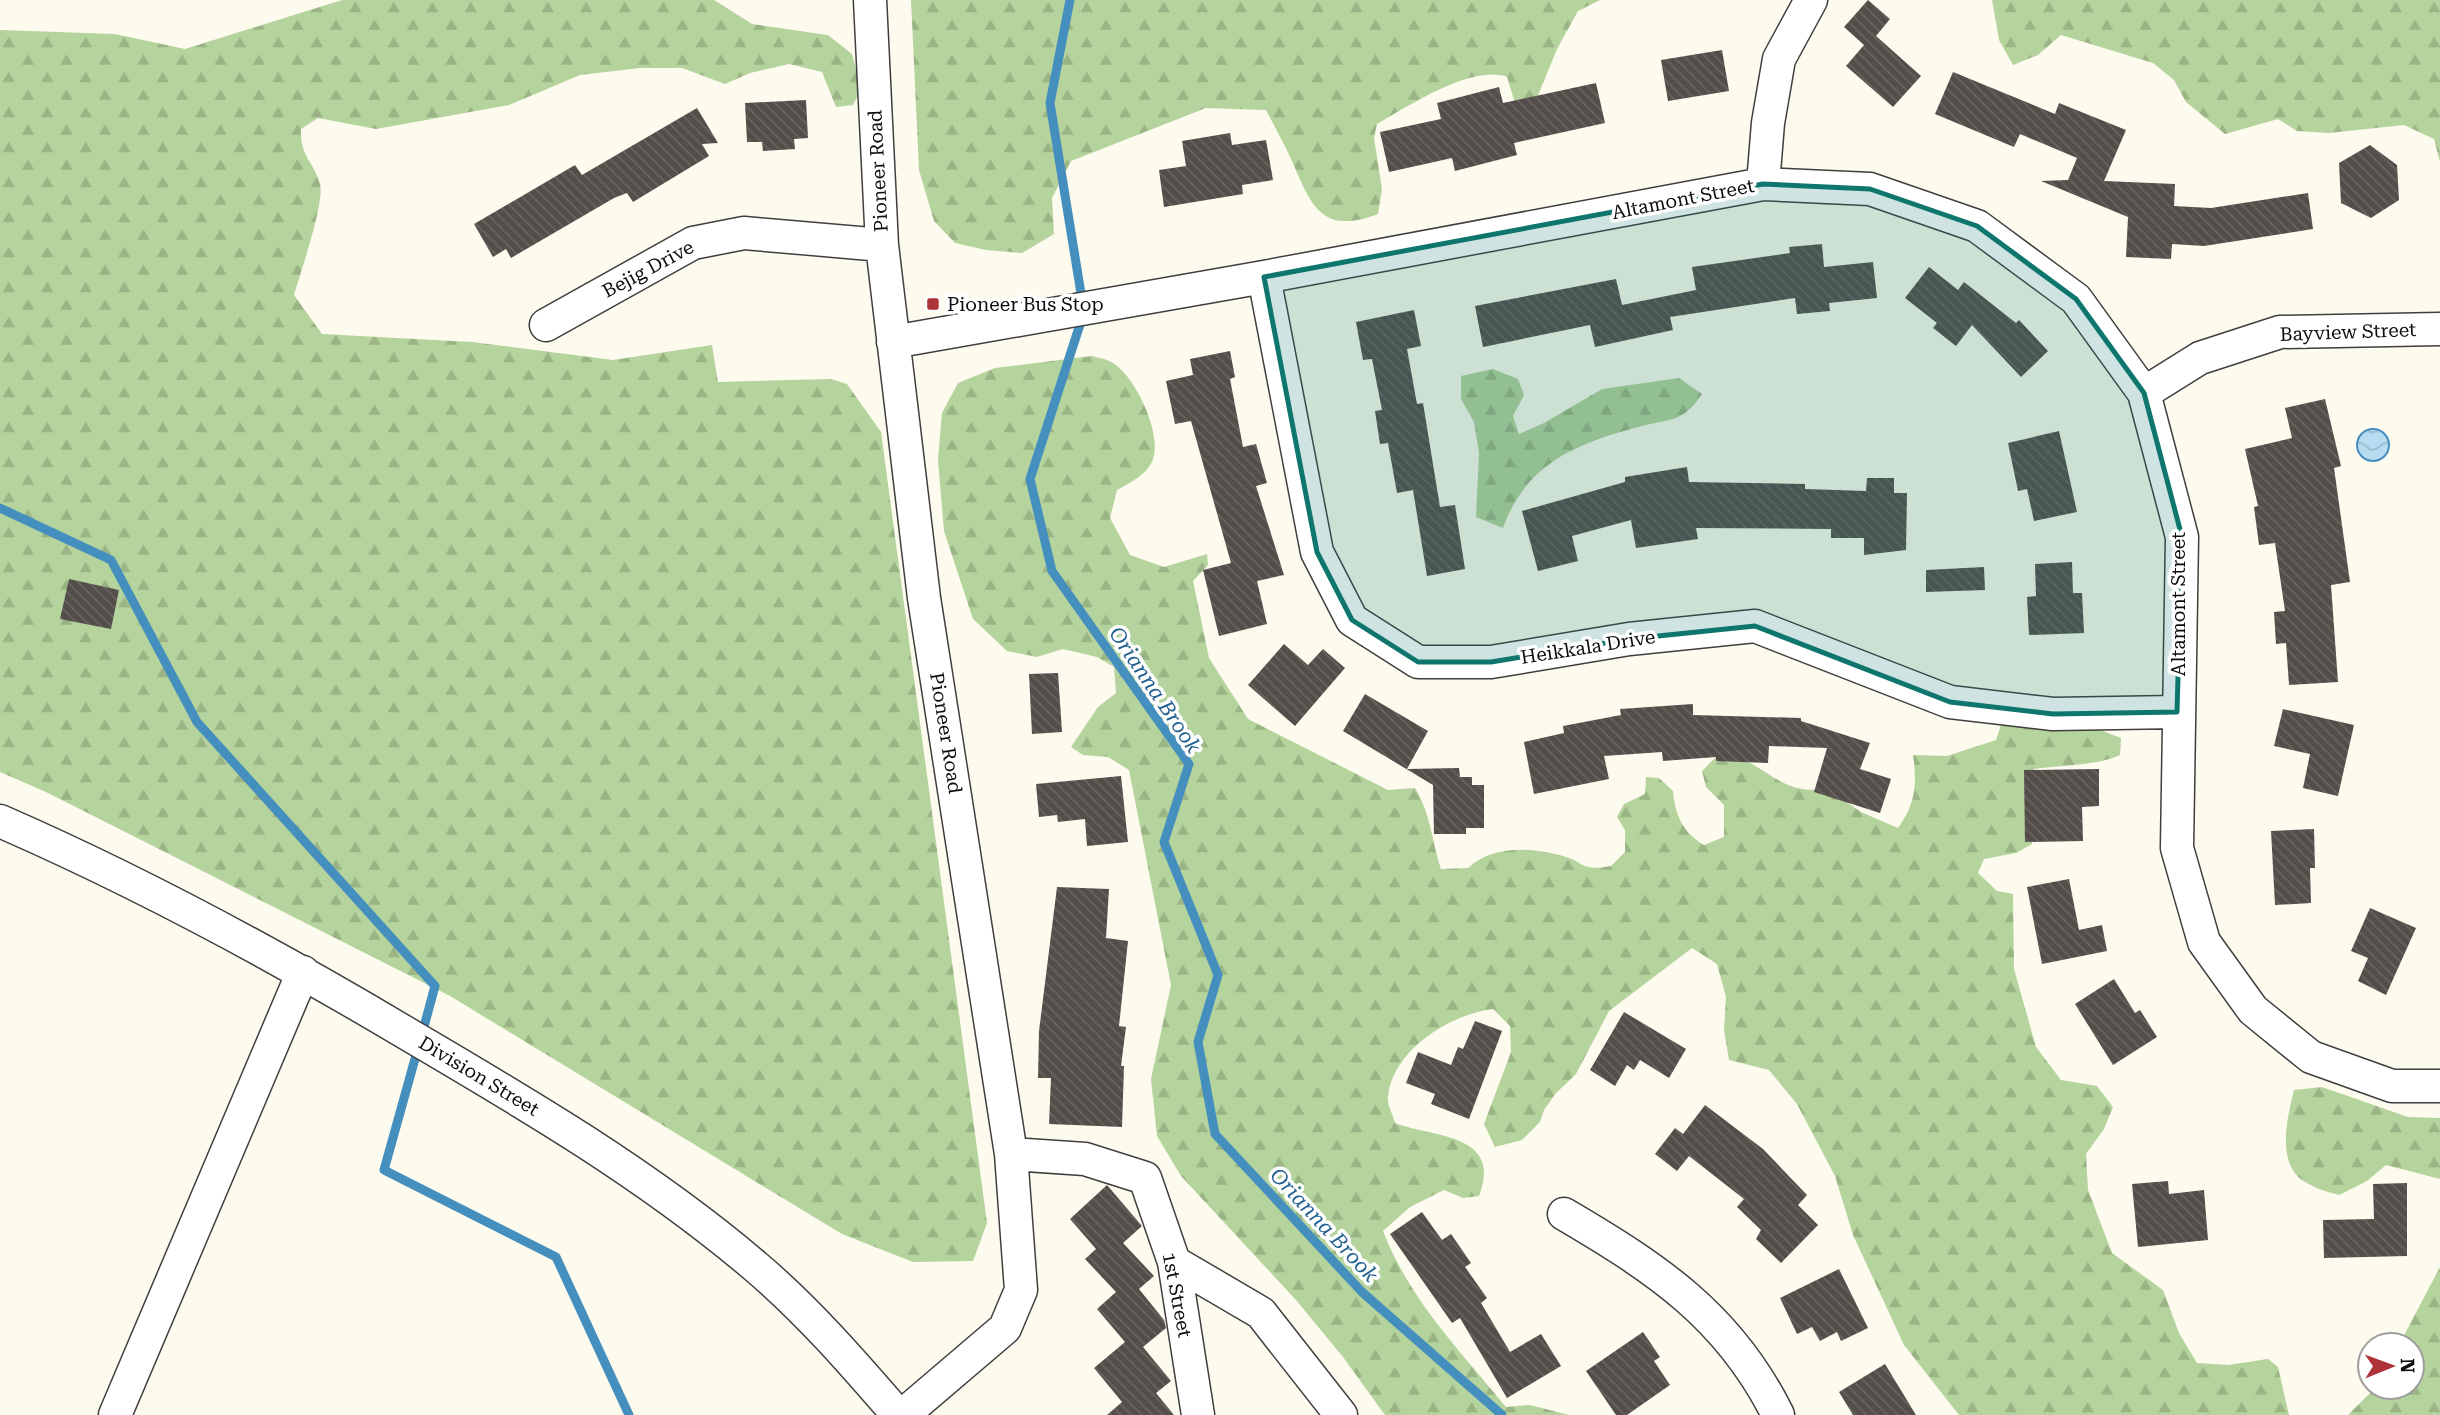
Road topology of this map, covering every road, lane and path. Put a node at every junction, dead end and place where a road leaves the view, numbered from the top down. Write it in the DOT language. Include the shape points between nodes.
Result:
graph roads {
  1 [pos="870,0"];
  2 [pos="1811,0"];
  3 [pos="1763,184"];
  4 [pos="882,245"];
  5 [pos="1264,277"];
  6 [pos="546,324"];
  7 [pos="2440,329"];
  8 [pos="893,342"];
  9 [pos="2144,393"];
  10 [pos="2177,712"];
  11 [pos="0,821"];
  12 [pos="303,972"];
  13 [pos="2440,1086"];
  14 [pos="1011,1154"];
  15 [pos="1564,1214"];
  16 [pos="1174,1262"];
  17 [pos="116,1415"];
  18 [pos="901,1415"];
  19 [pos="1198,1415"];
  20 [pos="1341,1415"];
  21 [pos="1778,1415"];
  1 -- 4 [label="street, Pioneer Road"];
  2 -- 3 [label="street" via="1779,59"];
  3 -- 5 [label="street, Altamont Street"];
  3 -- 9 [label="street, Altamont Street" via="1870,189 1977,226 2076,299"];
  4 -- 6 [label="street, Bejig Drive" via="744,233 693,243"];
  4 -- 8 [label="street, Pioneer Road"];
  5 -- 8 [label="street, Altamont Street"];
  5 -- 10 [label="street, Heikkala Drive" via="1317,552 1352,620 1418,662 1491,662 1629,639 1755,626 1950,702 2053,714"];
  7 -- 9 [label="street, Bayview Street" via="2280,332 2200,358"];
  8 -- 14 [label="street, Pioneer Road" via="925,598"];
  9 -- 10 [label="street, Altamont Street" via="2182,537"];
  10 -- 13 [label="street, Altamont Street" via="2178,848 2204,942 2253,1010 2311,1057 2392,1086"];
  11 -- 12 [label="street, Division Street"];
  12 -- 17 [label="street"];
  12 -- 18 [label="street, Division Street" via="543,1114 679,1205 757,1267 831,1338"];
  14 -- 16 [label="street, 1st Street" via="1085,1159 1145,1178"];
  14 -- 18 [label="street, Pioneer Road" via="1021,1290 1005,1328"];
  15 -- 21 [label="street" via="1637,1257 1691,1299 1759,1377"];
  16 -- 19 [label="street, 1st Street"];
  16 -- 20 [label="street" via="1261,1313"];
}
